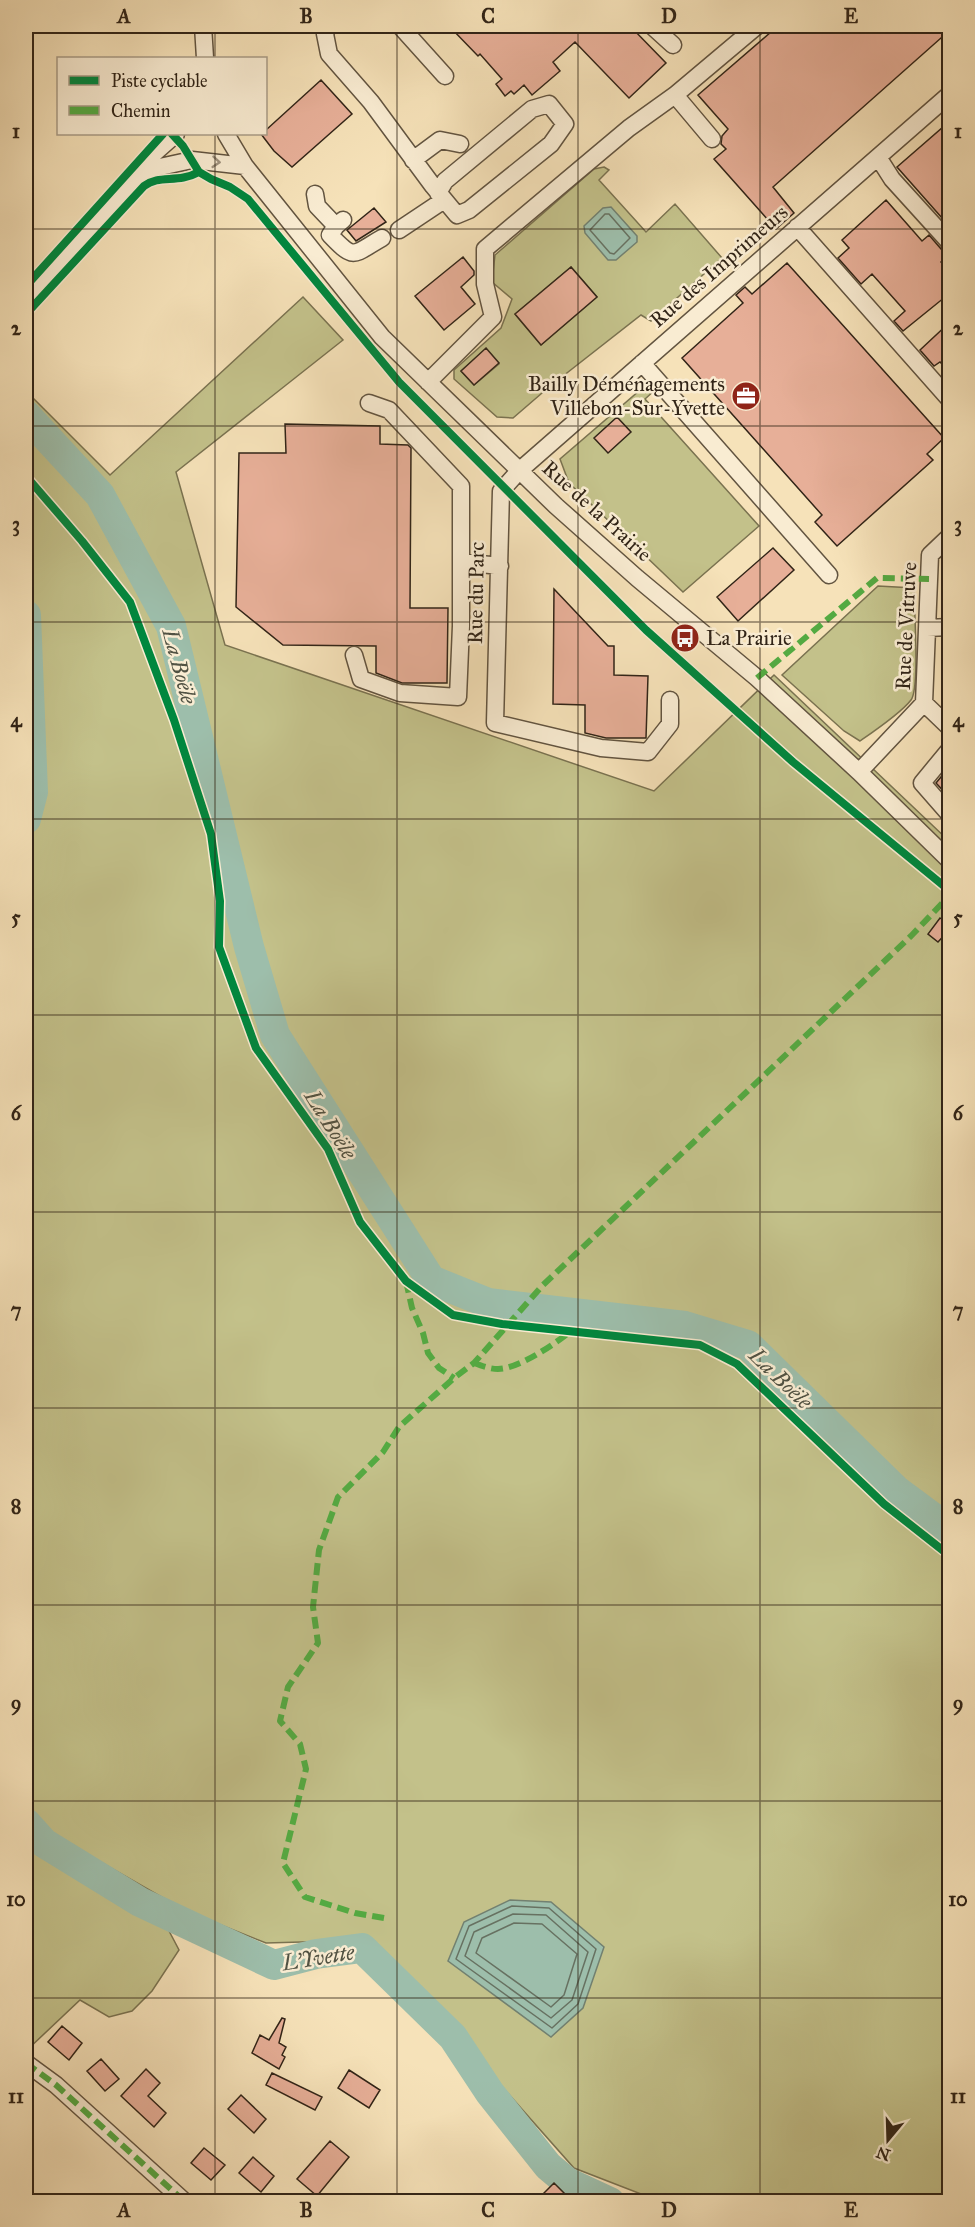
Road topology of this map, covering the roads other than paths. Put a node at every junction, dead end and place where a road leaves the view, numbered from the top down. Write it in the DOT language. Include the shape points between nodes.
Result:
graph roads {
  1 [pos="203,26"];
  2 [pos="328,26"];
  3 [pos="400,26"];
  4 [pos="652,26"];
  5 [pos="757,26"];
  6 [pos="673,45"];
  7 [pos="205,57"];
  8 [pos="445,76"];
  9 [pos="950,94"];
  10 [pos="675,95"];
  11 [pos="175,135"];
  12 [pos="227,135"];
  13 [pos="712,139"];
  14 [pos="460,144"];
  15 [pos="878,157"];
  16 [pos="413,160"];
  17 [pos="245,166"];
  18 [pos="146,170"];
  19 [pos="315,194"];
  20 [pos="441,196"];
  21 [pos="797,227"];
  22 [pos="399,230"];
  23 [pos="381,237"];
  24 [pos="950,243"];
  25 [pos="26,299"];
  26 [pos="642,363"];
  27 [pos="428,382"];
  28 [pos="950,400"];
  29 [pos="369,403"];
  30 [pos="519,471"];
  31 [pos="950,536"];
  32 [pos="461,562"];
  33 [pos="500,566"];
  34 [pos="829,575"];
  35 [pos="950,627"];
  36 [pos="927,628"];
  37 [pos="354,655"];
  38 [pos="670,700"];
  39 [pos="924,703"];
  40 [pos="950,728"];
  41 [pos="950,748"];
  42 [pos="859,772"];
  43 [pos="950,815"];
  44 [pos="950,861"];
  45 [pos="26,2063"];
  46 [pos="185,2202"];
  1 -- 7 [label="street"];
  2 -- 16 [label="street" via="325,34 329,54 371,102"];
  3 -- 8 [label="street"];
  4 -- 6 [label="street"];
  5 -- 10 [label="street"];
  9 -- 15 [label="street, Rue des Imprimeurs"];
  10 -- 13 [label="street"];
  10 -- 27 [label="street" via="629,128 485,249 485,284 493,317"];
  11 -- 18 [label="street" via="150,157"];
  12 -- 17 [label="street, Rue de la Prairie"];
  14 -- 16 [label="street" via="440,140"];
  15 -- 21 [label="street, Rue des Imprimeurs"];
  15 -- 24 [label="street" via="892,179"];
  16 -- 20 [label="street"];
  18 -- 17 [label="street, one-way" via="192,160"];
  17 -- 27 [label="street, Rue de la Prairie" via="382,337"];
  18 -- 25 [label="street"];
  19 -- 23 [label="street" via="317,206 339,223 330,235 346,252 355,253"];
  20 -- 20 [label="street" via="457,215 469,210 551,144 565,124 549,104 532,109 445,181"];
  20 -- 22 [label="street"];
  21 -- 26 [label="street, Rue des Imprimeurs"];
  21 -- 28 [label="street"];
  26 -- 30 [label="street, Rue des Imprimeurs"];
  26 -- 34 [label="street"];
  27 -- 30 [label="street, Rue de la Prairie"];
  29 -- 32 [label="street" via="389,410 461,486"];
  30 -- 33 [label="street, Rue du Parc" via="501,490"];
  30 -- 42 [label="street, Rue de la Prairie"];
  31 -- 36 [label="street, Rue de Vitruve" via="930,555"];
  32 -- 33 [label="street"];
  32 -- 37 [label="street" via="458,697 400,693 361,679"];
  33 -- 38 [label="street, Rue du Parc" via="495,723 601,748 648,752 670,724"];
  35 -- 36 [label="street"];
  36 -- 39 [label="street, Rue de Vitruve"];
  39 -- 40 [label="street"];
  39 -- 42 [label="street, Rue de Vitruve"];
  41 -- 43 [label="street" via="922,783"];
  42 -- 44 [label="street, Rue de la Prairie"];
  45 -- 46 [label="street" via="56,2085"];
}
